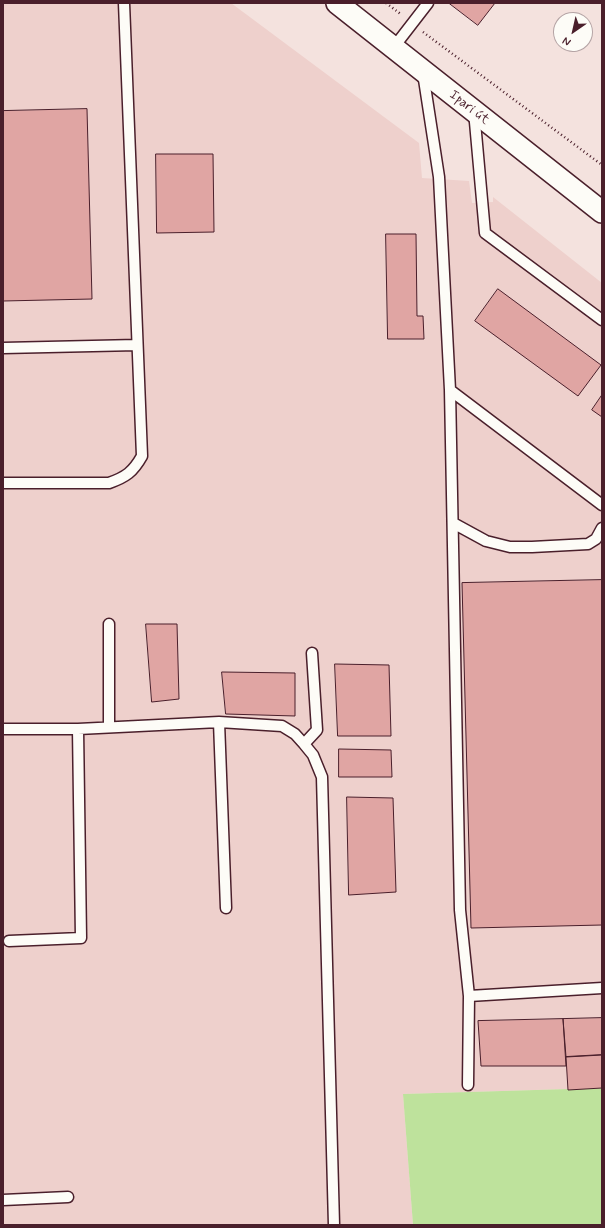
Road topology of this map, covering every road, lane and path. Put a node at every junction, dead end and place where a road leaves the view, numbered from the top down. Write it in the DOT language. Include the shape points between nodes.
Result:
graph roads {
  1 [pos="124,3"];
  2 [pos="337,3"];
  3 [pos="386,3"];
  4 [pos="428,3"];
  5 [pos="412,24"];
  6 [pos="394,47"];
  7 [pos="423,71"];
  8 [pos="474,111"];
  9 [pos="602,165"];
  10 [pos="602,212"];
  11 [pos="602,320"];
  12 [pos="137,345"];
  13 [pos="3,348"];
  14 [pos="450,390"];
  15 [pos="3,483"];
  16 [pos="602,505"];
  17 [pos="453,523"];
  18 [pos="602,528"];
  19 [pos="109,624"];
  20 [pos="312,653"];
  21 [pos="219,722"];
  22 [pos="109,727"];
  23 [pos="3,729"];
  24 [pos="78,729"];
  25 [pos="304,744"];
  26 [pos="226,908"];
  27 [pos="9,941"];
  28 [pos="602,988"];
  29 [pos="469,996"];
  30 [pos="468,1085"];
  31 [pos="68,1197"];
  32 [pos="3,1200"];
  33 [pos="334,1225"];
  1 -- 12 [label="lane"];
  2 -- 6 [label="street, Ipari út"];
  3 -- 5 [label="path"];
  4 -- 5 [label="lane"];
  5 -- 6 [label="lane"];
  5 -- 9 [label="path"];
  6 -- 7 [label="street, Ipari út"];
  7 -- 8 [label="street, Ipari út"];
  7 -- 14 [label="lane" via="439,178"];
  8 -- 10 [label="street, Ipari út"];
  8 -- 11 [label="lane" via="485,233"];
  12 -- 13 [label="lane"];
  12 -- 15 [label="lane" via="142,456 134,470 109,483"];
  14 -- 16 [label="lane"];
  14 -- 17 [label="lane"];
  17 -- 18 [label="lane" via="486,541 510,547 588,544 596,538"];
  17 -- 29 [label="lane" via="460,910"];
  19 -- 22 [label="lane"];
  20 -- 25 [label="lane" via="317,730"];
  21 -- 22 [label="lane"];
  21 -- 25 [label="lane" via="282,726 295,734"];
  21 -- 26 [label="lane"];
  22 -- 24 [label="lane"];
  23 -- 24 [label="lane"];
  24 -- 27 [label="lane" via="81,938"];
  25 -- 33 [label="lane" via="313,755 322,777"];
  28 -- 29 [label="lane"];
  29 -- 30 [label="lane"];
  31 -- 32 [label="lane"];
}
